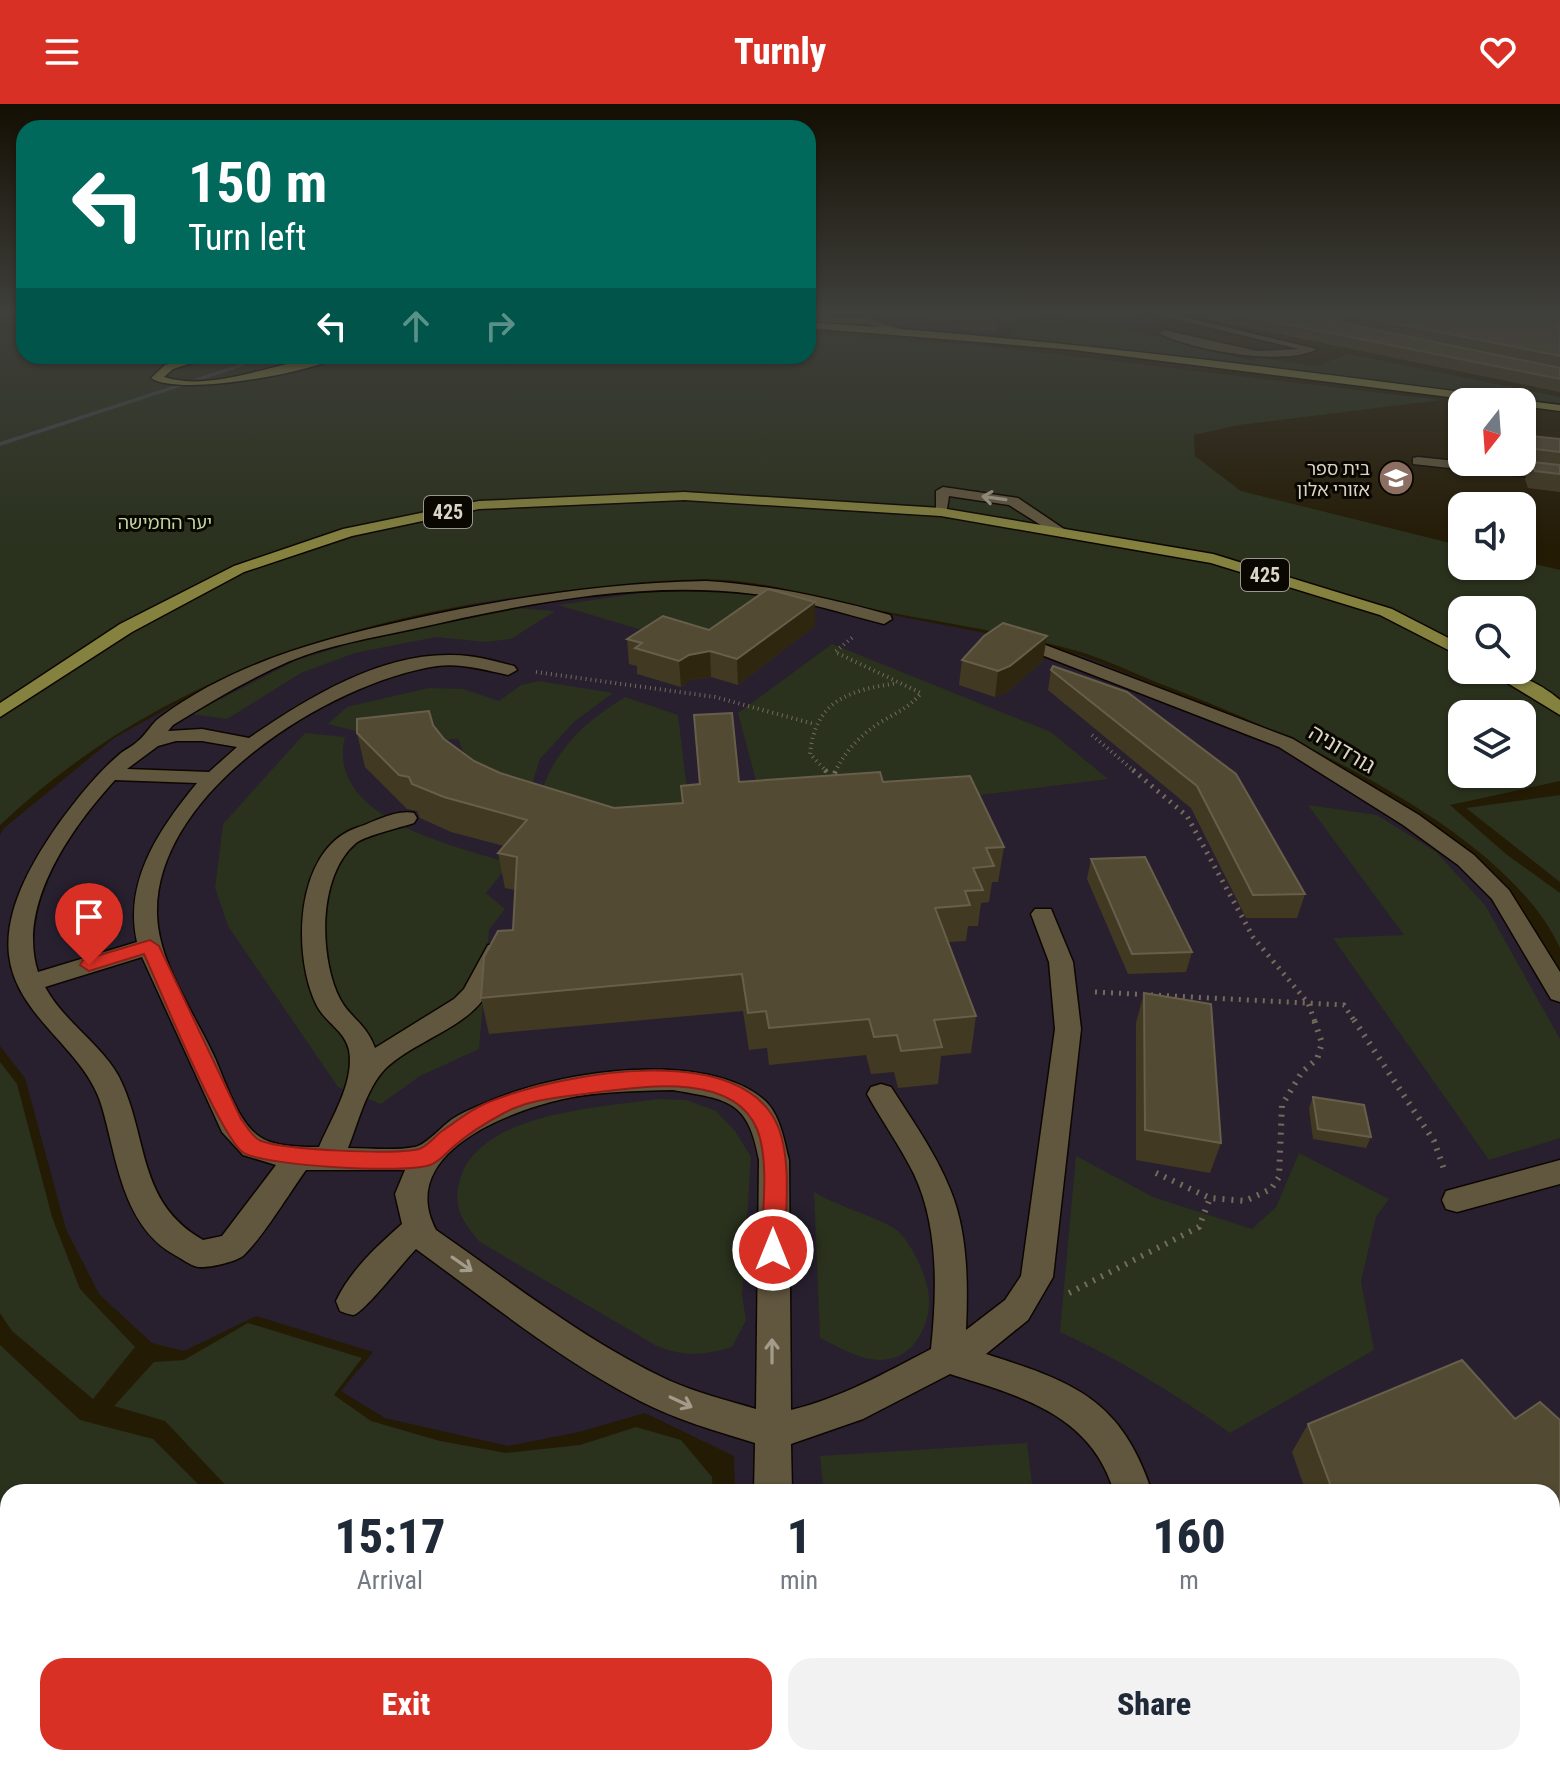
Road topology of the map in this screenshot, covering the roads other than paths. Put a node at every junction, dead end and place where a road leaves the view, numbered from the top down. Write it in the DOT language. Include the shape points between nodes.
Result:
graph roads {
  1 [pos="1426,391"];
  2 [pos="1448,393"];
  3 [pos="1536,405"];
  4 [pos="1560,408"];
  5 [pos="1418,461"];
  6 [pos="1560,476"];
  7 [pos="941,512"];
  8 [pos="1057,529"];
  9 [pos="880,618"];
  10 [pos="1027,643"];
  11 [pos="1448,645"];
  12 [pos="508,670"];
  13 [pos="1522,684"];
  14 [pos="1560,709"];
  15 [pos="0,711"];
  16 [pos="252,744"];
  17 [pos="145,746"];
  18 [pos="109,774"];
  19 [pos="214,778"];
  20 [pos="406,818"];
  21 [pos="1043,914"];
  22 [pos="150,946"];
  23 [pos="497,951"];
  24 [pos="29,983"];
  25 [pos="1560,993"];
  26 [pos="362,1079"];
  27 [pos="881,1094"];
  28 [pos="300,1156"];
  29 [pos="329,1158"];
  30 [pos="426,1158"];
  31 [pos="1560,1172"];
  32 [pos="1457,1200"];
  33 [pos="419,1227"];
  34 [pos="352,1301"];
  35 [pos="947,1357"];
  36 [pos="771,1429"];
  37 [pos="773,1484"];
  38 [pos="1130,1484"];
  1 -- 2 [label="main road"];
  3 -- 4 [label="main road"];
  5 -- 6 [label="street"];
  7 -- 8 [label="main road, 425"];
  8 -- 7 [label="street, one-way" via="1013,501 943,491"];
  7 -- 15 [label="main road, 425" via="684,496 479,505 348,532 239,569 126,628"];
  8 -- 11 [label="main road, 425" via="1213,559 1386,612"];
  9 -- 17 [label="street" via="815,599 706,586 562,595 478,609 285,657 166,721"];
  10 -- 25 [label="street, גורדוניה" via="1276,739 1411,820 1466,860 1501,895"];
  12 -- 16 [label="street" via="439,660 386,672 296,714"];
  13 -- 14 [label="main road"];
  16 -- 17 [label="street" via="186,733"];
  16 -- 19 [label="street"];
  17 -- 18 [label="street"];
  18 -- 19 [label="street"];
  18 -- 24 [label="street" via="42,867 25,904 20,953"];
  19 -- 22 [label="street" via="173,829 153,867 145,911"];
  20 -- 26 [label="street" via="349,838 330,863 316,897 312,946 329,1004 357,1034"];
  21 -- 35 [label="street" via="1061,962 1068,1029 1037,1277 1026,1302 997,1329"];
  22 -- 24 [label="street"];
  22 -- 28 [label="street" via="232,1124 250,1147"];
  23 -- 26 [label="street" via="463,1005 396,1046"];
  24 -- 28 [label="street" via="106,1077 141,1197 169,1234 200,1254 232,1247"];
  26 -- 29 [label="street"];
  27 -- 35 [label="street" via="940,1203 952,1313"];
  28 -- 29 [label="street"];
  29 -- 30 [label="street"];
  30 -- 33 [label="street" via="411,1185 410,1208"];
  36 -- 30 [label="street, one-way" via="774,1160 768,1129 753,1106 728,1090 657,1077 543,1092 498,1106"];
  31 -- 32 [label="street"];
  33 -- 34 [label="street" via="385,1258"];
  33 -- 36 [label="street, one-way" via="425,1239 597,1358 704,1413"];
  35 -- 36 [label="street" via="864,1403"];
  35 -- 38 [label="street" via="1071,1403 1099,1424 1120,1453"];
  36 -- 37 [label="street"];
}
